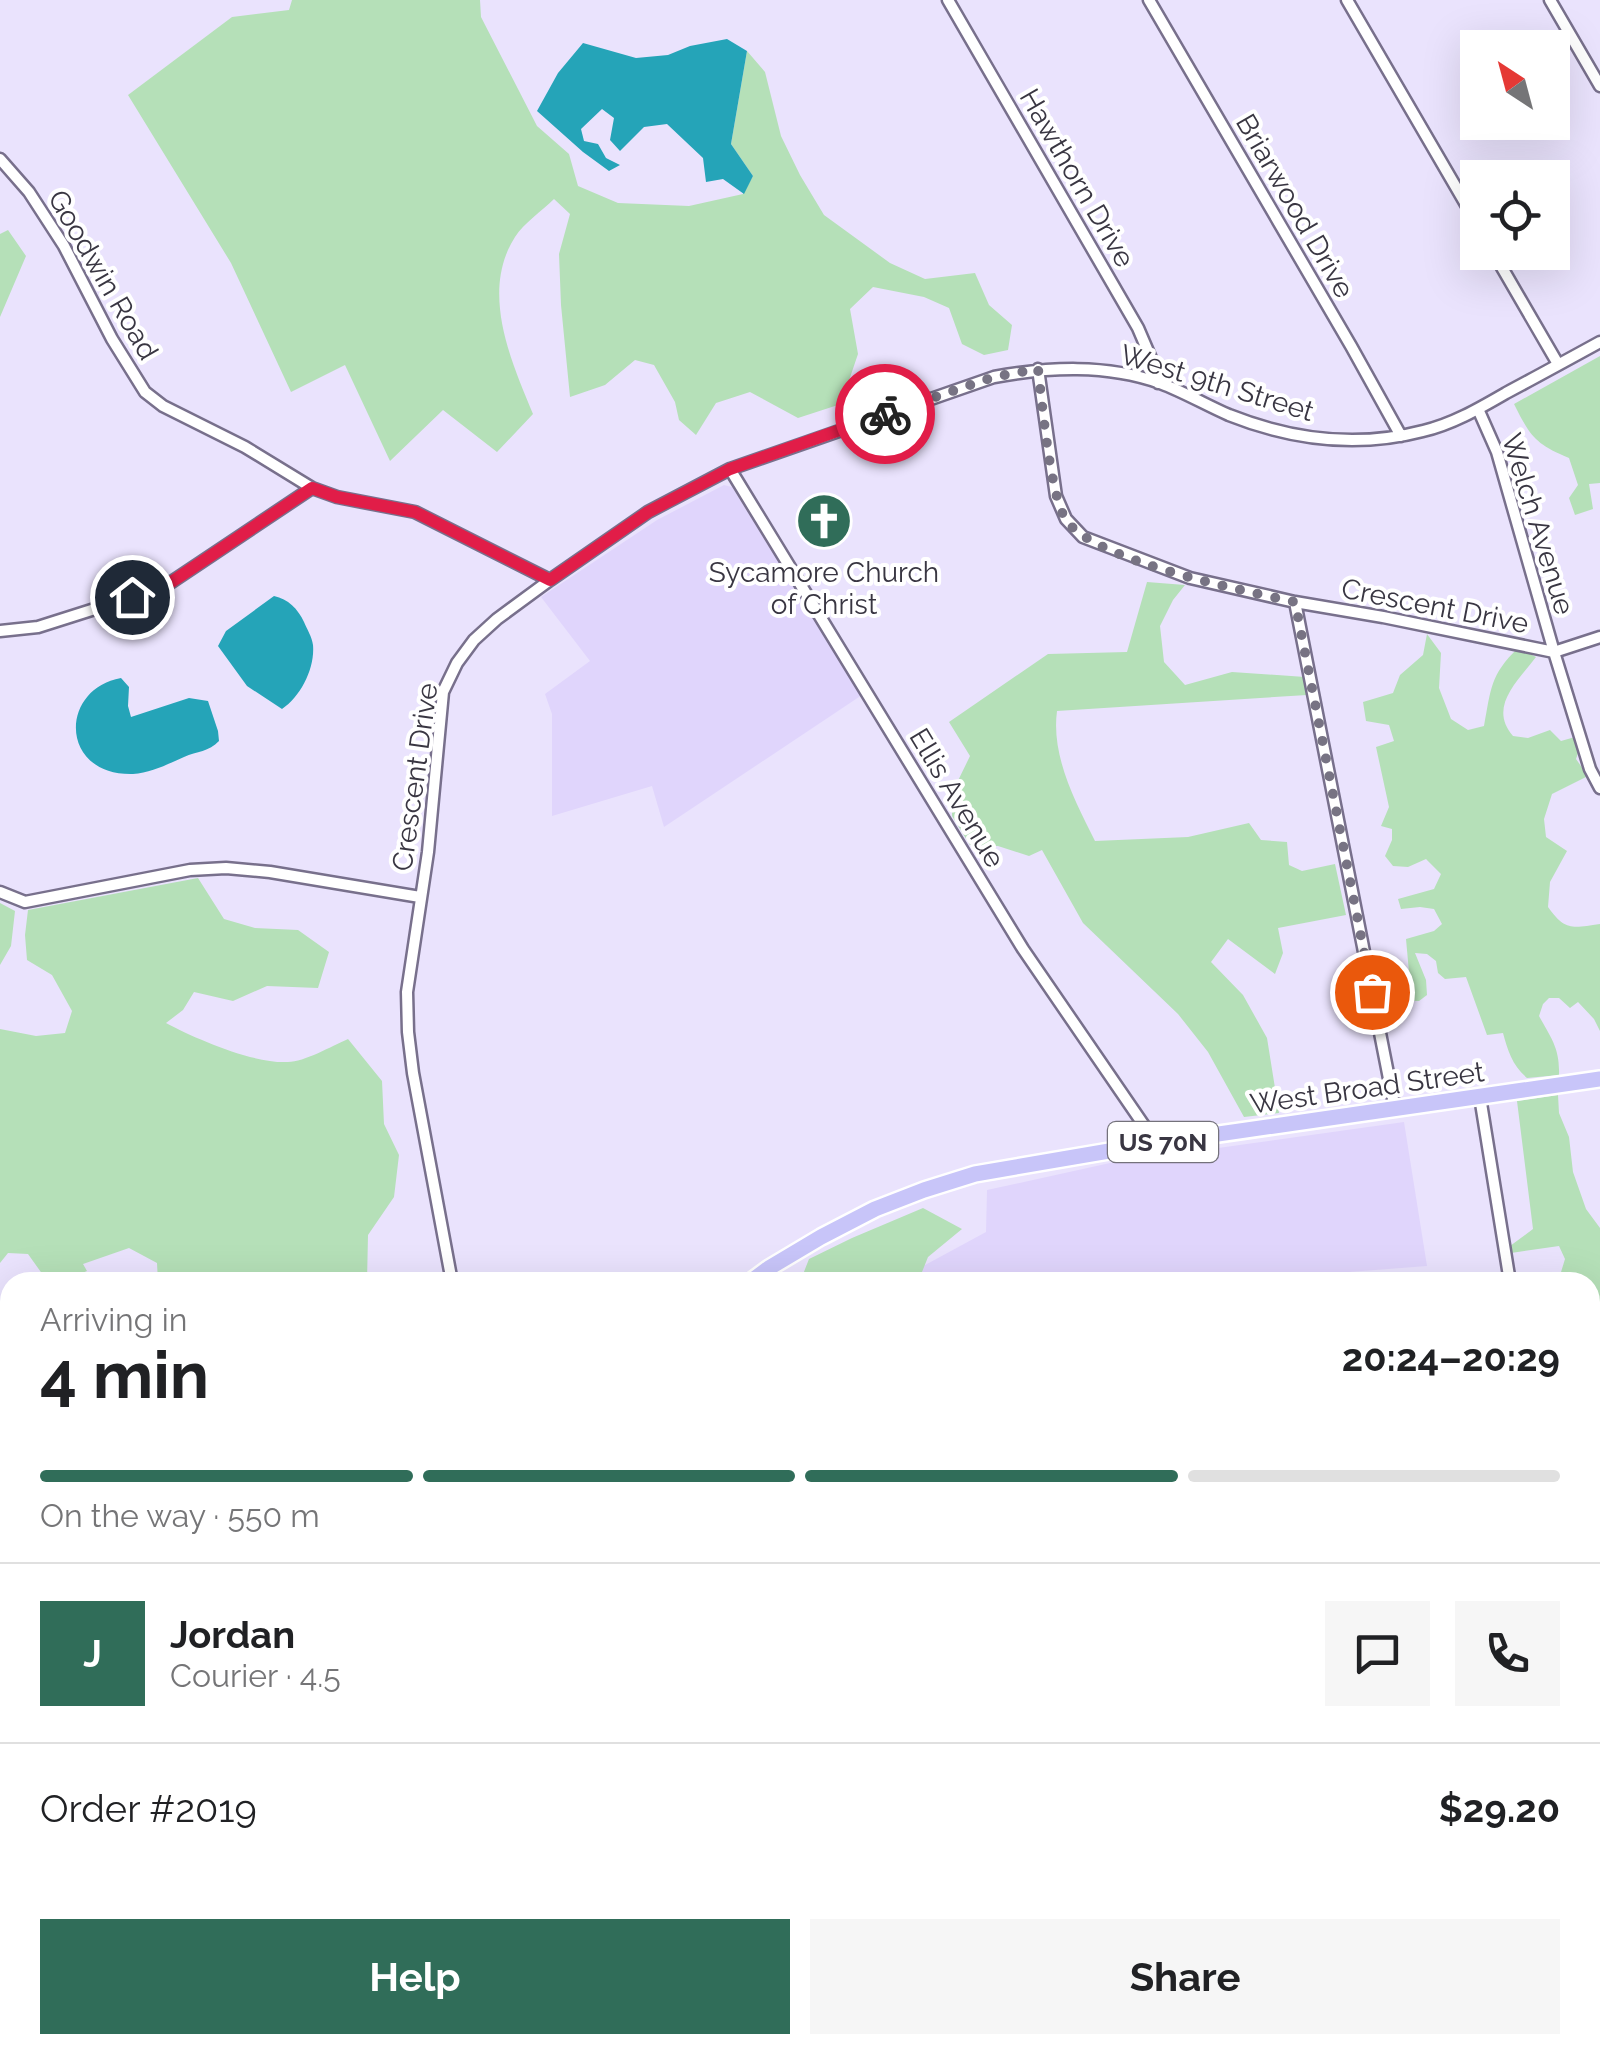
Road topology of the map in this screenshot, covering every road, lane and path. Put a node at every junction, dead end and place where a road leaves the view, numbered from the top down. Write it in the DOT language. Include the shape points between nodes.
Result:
graph roads {
  1 [pos="948,0"];
  2 [pos="1149,0"];
  3 [pos="1347,0"];
  4 [pos="1550,0"];
  5 [pos="1600,86"];
  6 [pos="0,159"];
  7 [pos="1460,194"];
  8 [pos="1503,270"];
  9 [pos="1600,342"];
  10 [pos="1558,364"];
  11 [pos="1038,369"];
  12 [pos="1158,382"];
  13 [pos="1478,409"];
  14 [pos="1401,436"];
  15 [pos="730,469"];
  16 [pos="312,488"];
  17 [pos="550,580"];
  18 [pos="1295,602"];
  19 [pos="0,630"];
  20 [pos="1600,637"];
  21 [pos="1554,652"];
  22 [pos="1600,788"];
  23 [pos="0,892"];
  24 [pos="420,898"];
  25 [pos="1600,1079"];
  26 [pos="1480,1097"];
  27 [pos="1395,1109"];
  28 [pos="1156,1143"];
  29 [pos="450,1272"];
  30 [pos="764,1272"];
  31 [pos="1508,1272"];
  1 -- 12 [label="street, Hawthorn Drive" via="1138,328"];
  2 -- 14 [label="street, Briarwood Drive"];
  3 -- 7 [label="street"];
  4 -- 5 [label="street"];
  6 -- 16 [label="street, Goodwin Road" via="64,246 145,392"];
  8 -- 10 [label="street"];
  9 -- 10 [label="street, West 9th Street"];
  10 -- 13 [label="street, West 9th Street"];
  11 -- 12 [label="street, West 9th Street" via="1089,369"];
  11 -- 15 [label="street, Crescent Drive" via="994,377"];
  11 -- 18 [label="street, Crescent Drive" via="1056,496 1083,537 1190,578"];
  12 -- 14 [label="street, West 9th Street" via="1280,432 1360,441"];
  13 -- 14 [label="street, West 9th Street"];
  13 -- 21 [label="street, Welch Avenue"];
  15 -- 17 [label="street, Crescent Drive" via="648,512"];
  15 -- 28 [label="street, Ellis Avenue" via="1022,949"];
  16 -- 17 [label="street, Goodwin Road" via="415,512"];
  16 -- 19 [label="street" via="164,587 38,627"];
  17 -- 24 [label="street, Crescent Drive" via="474,640 443,692"];
  18 -- 21 [label="street, Crescent Drive"];
  18 -- 27 [label="street"];
  20 -- 21 [label="street"];
  21 -- 22 [label="street, Crescent Drive"];
  23 -- 24 [label="street" via="24,902 226,868"];
  24 -- 29 [label="street, Crescent Drive" via="408,1032"];
  25 -- 26 [label="main road, West Broad Street / US 70N"];
  26 -- 27 [label="main road, West Broad Street / US 70N"];
  26 -- 31 [label="street"];
  27 -- 28 [label="main road, West Broad Street / US 70N"];
  28 -- 30 [label="main road, West Broad Street / US 70N" via="993,1170 924,1190 875,1209"];
}
